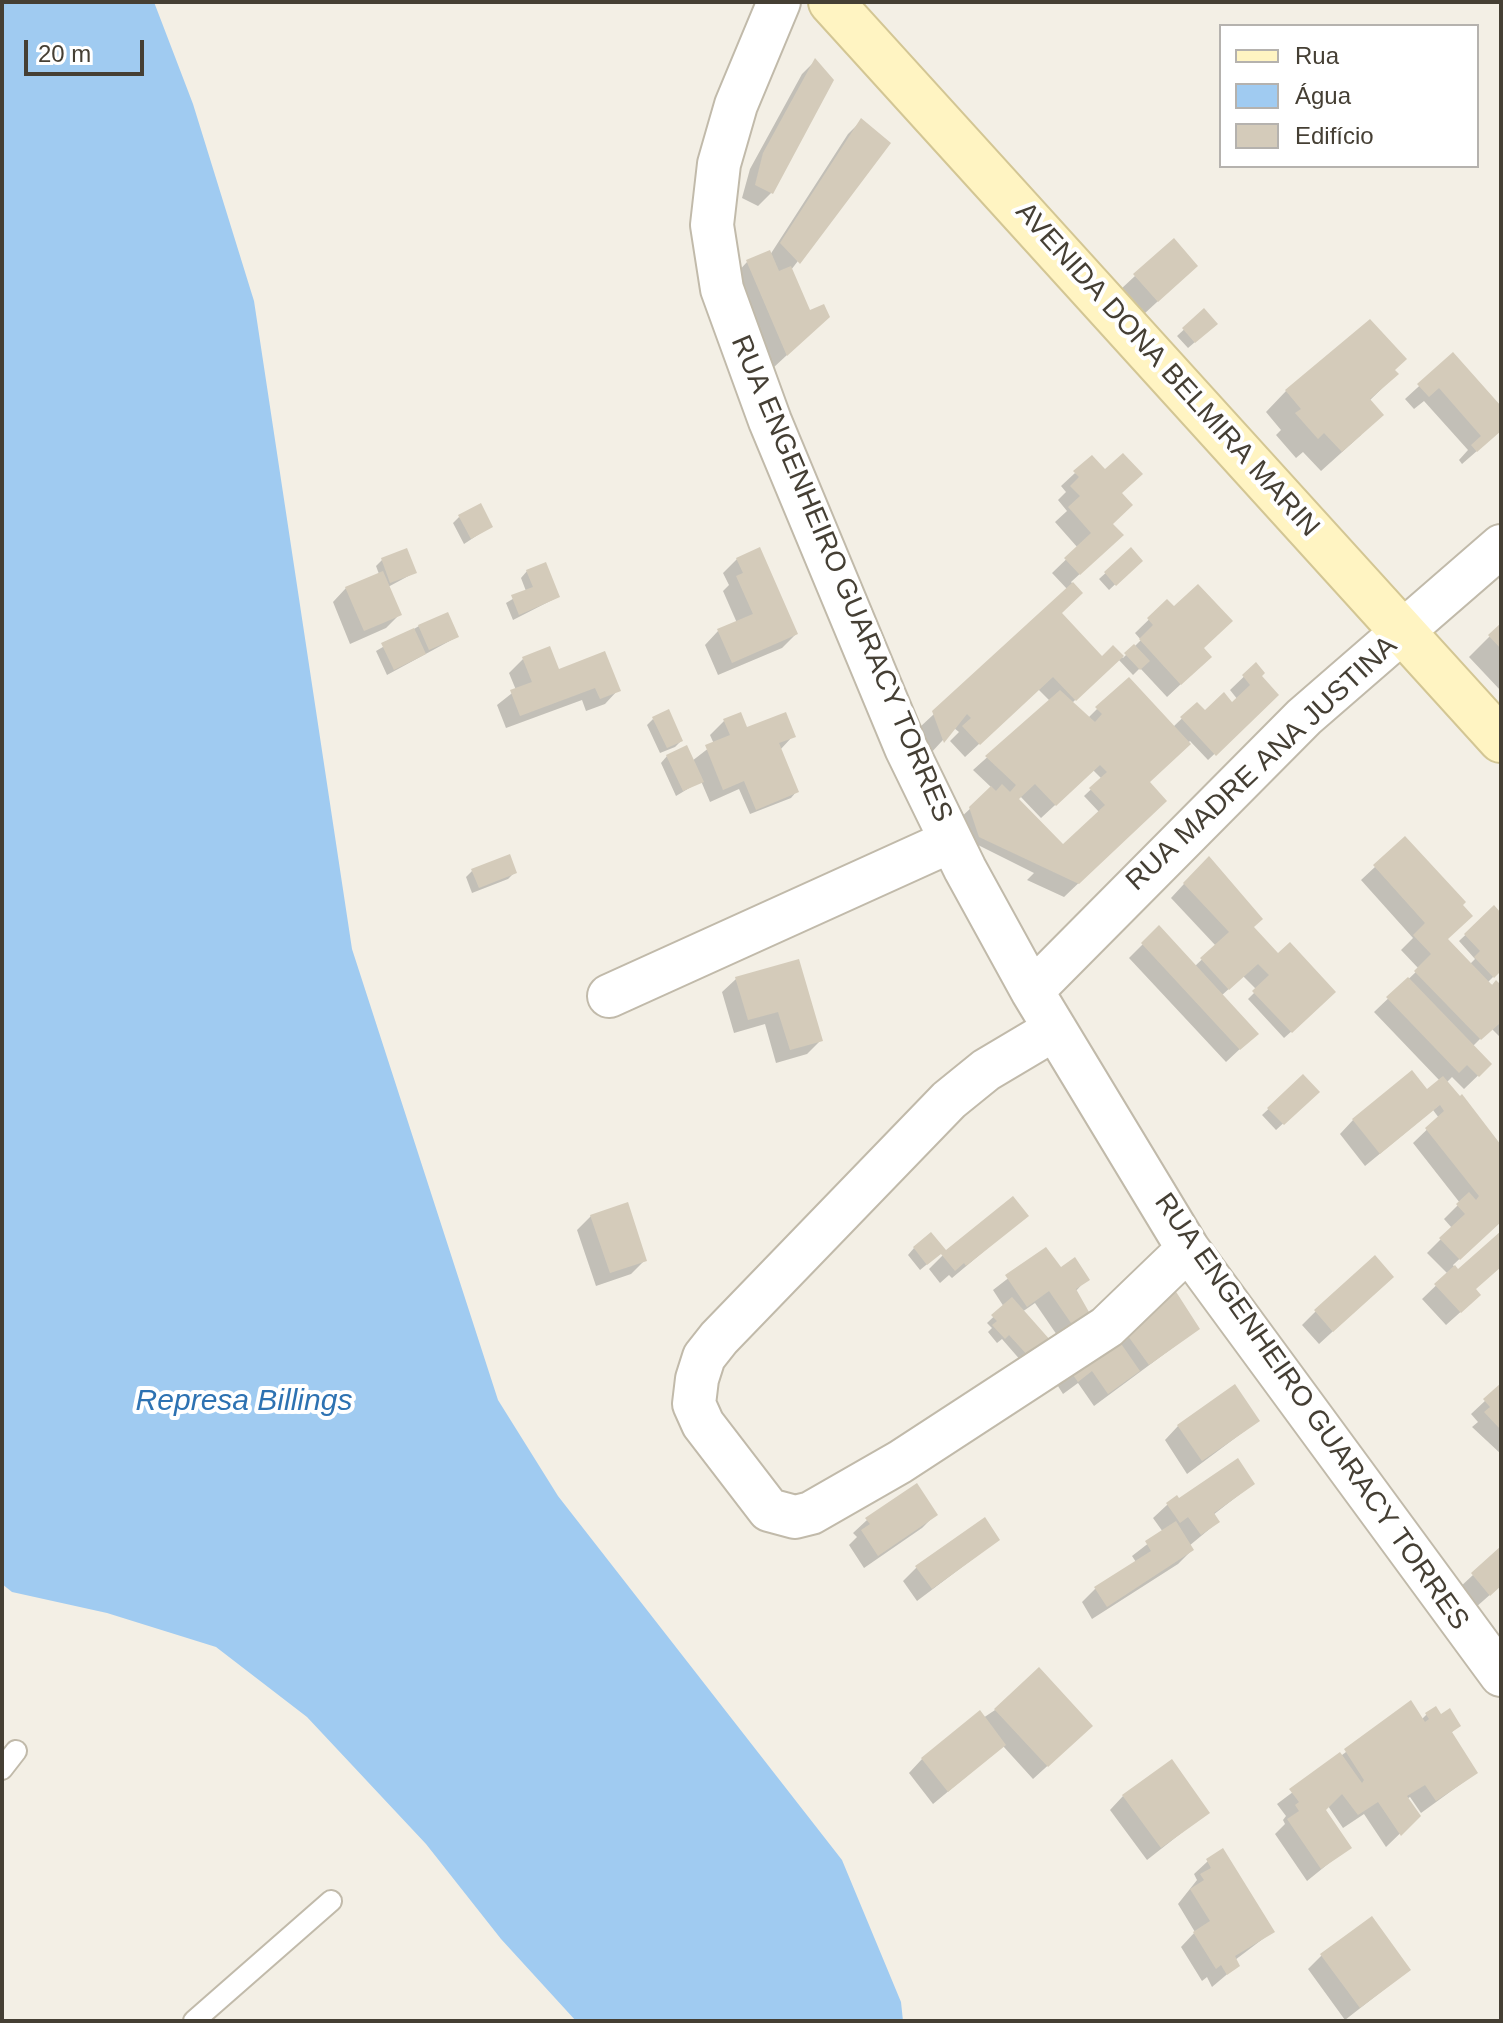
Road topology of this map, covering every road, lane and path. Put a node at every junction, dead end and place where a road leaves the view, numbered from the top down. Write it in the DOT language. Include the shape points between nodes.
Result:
graph roads {
  1 [pos="779,2"];
  2 [pos="831,2"];
  3 [pos="1501,546"];
  4 [pos="1403,631"];
  5 [pos="1501,740"];
  6 [pos="951,841"];
  7 [pos="1032,991"];
  8 [pos="609,996"];
  9 [pos="1055,1029"];
  10 [pos="1188,1249"];
  11 [pos="1501,1675"];
  12 [pos="16,1751"];
  13 [pos="2,1769"];
  14 [pos="331,1901"];
  15 [pos="194,2021"];
  1 -- 6 [label="street, RUA ENGENHEIRO GUARACY TORRES" via="736,105 719,164 712,225 722,289 770,421 906,748"];
  2 -- 4 [label="main road, AVENIDA DONA BELMIRA MARIN"];
  3 -- 4 [label="street, RUA MADRE ANA JUSTINA"];
  4 -- 5 [label="main road, AVENIDA DONA BELMIRA MARIN"];
  4 -- 7 [label="street, RUA MADRE ANA JUSTINA" via="1304,717"];
  6 -- 7 [label="street, RUA ENGENHEIRO GUARACY TORRES"];
  6 -- 8 [label="street"];
  7 -- 9 [label="street, RUA ENGENHEIRO GUARACY TORRES"];
  9 -- 10 [label="street, RUA ENGENHEIRO GUARACY TORRES"];
  9 -- 10 [label="street" via="986,1070 949,1100 719,1338 704,1357 697,1379 694,1404 703,1424 769,1510 795,1517 811,1513 900,1462 1107,1327"];
  10 -- 11 [label="street, RUA ENGENHEIRO GUARACY TORRES"];
  12 -- 13 [label="lane"];
  14 -- 15 [label="lane"];
}
